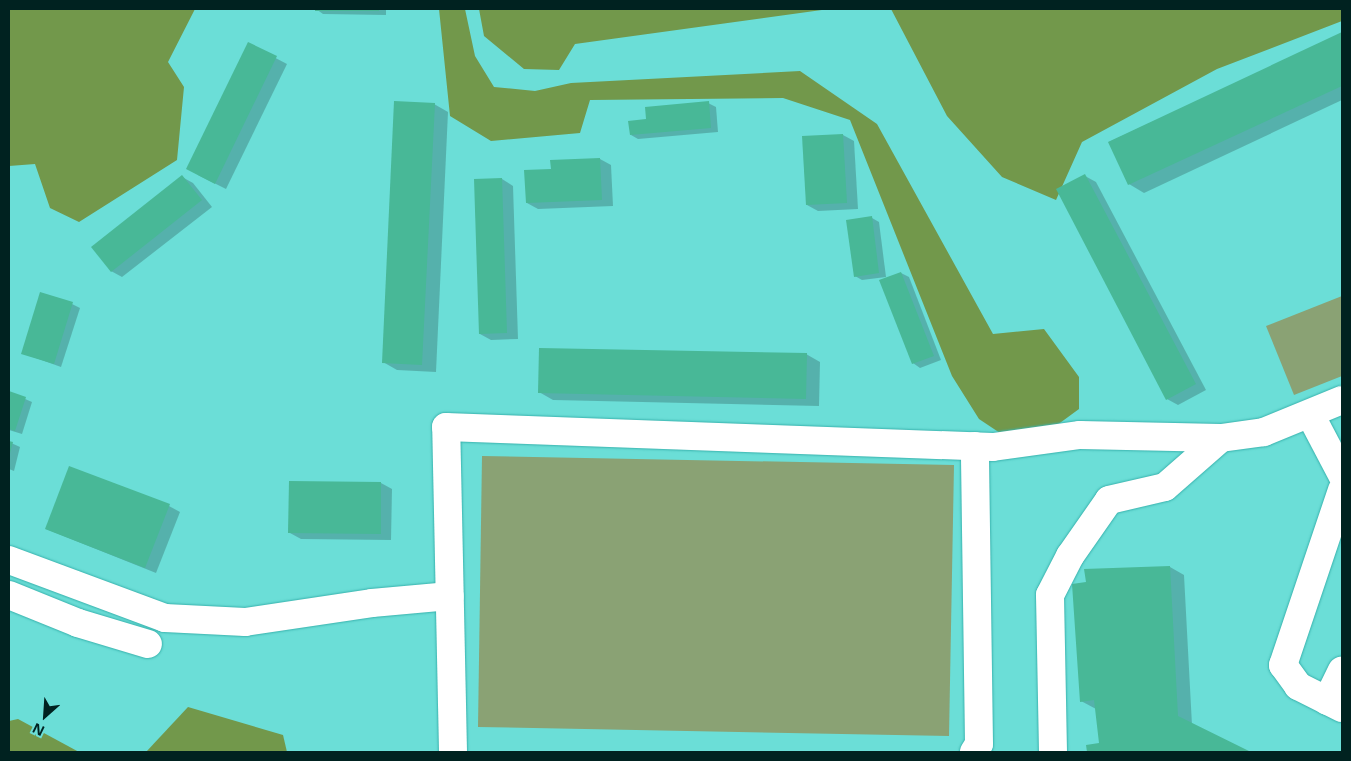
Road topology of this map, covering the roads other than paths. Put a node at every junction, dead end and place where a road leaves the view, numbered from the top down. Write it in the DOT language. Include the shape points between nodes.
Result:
graph roads {
  1 [pos="1342,400"];
  2 [pos="1310,414"];
  3 [pos="1222,438"];
  4 [pos="975,446"];
  5 [pos="1342,475"];
  6 [pos="1342,490"];
  7 [pos="9,560"];
  8 [pos="9,594"];
  9 [pos="450,596"];
  10 [pos="148,644"];
  11 [pos="1342,670"];
  12 [pos="1335,705"];
  13 [pos="453,752"];
  14 [pos="974,752"];
  15 [pos="1053,752"];
  1 -- 2 [label="street"];
  2 -- 3 [label="street" via="1264,432"];
  2 -- 5 [label="street"];
  3 -- 4 [label="street" via="1080,435"];
  3 -- 15 [label="street" via="1165,487 1110,500 1070,556 1050,595"];
  4 -- 9 [label="street" via="446,427"];
  4 -- 14 [label="street" via="979,744"];
  6 -- 12 [label="street" via="1283,665 1298,686"];
  7 -- 9 [label="street" via="166,618 245,622 372,603"];
  8 -- 10 [label="street" via="78,623"];
  9 -- 13 [label="street"];
  11 -- 12 [label="street"];
}
